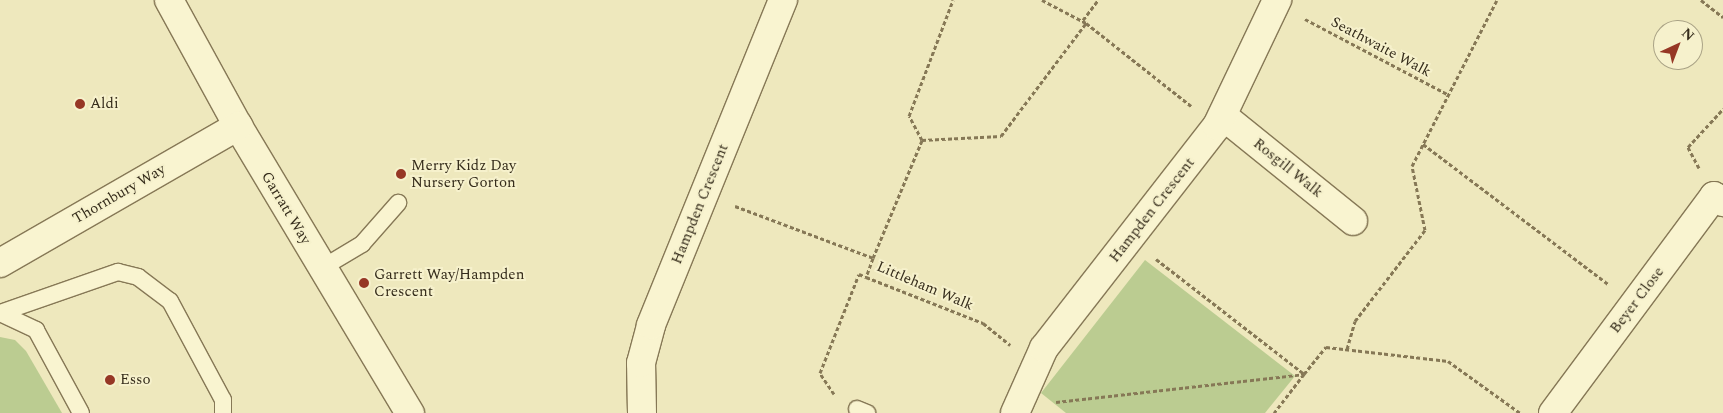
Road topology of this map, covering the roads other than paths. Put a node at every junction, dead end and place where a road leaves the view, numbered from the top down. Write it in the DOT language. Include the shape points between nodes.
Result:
graph roads {
  1 [pos="169,0"];
  2 [pos="783,0"];
  3 [pos="1278,2"];
  4 [pos="1220,121"];
  5 [pos="238,126"];
  6 [pos="1719,199"];
  7 [pos="398,203"];
  8 [pos="1354,221"];
  9 [pos="0,263"];
  10 [pos="322,268"];
  11 [pos="0,313"];
  12 [pos="81,413"];
  13 [pos="223,413"];
  14 [pos="410,413"];
  15 [pos="642,413"];
  16 [pos="1015,413"];
  17 [pos="1553,413"];
  1 -- 5 [label="street, Garratt Way"];
  2 -- 15 [label="street, Hampden Crescent" via="651,325 641,363"];
  3 -- 4 [label="street, Hampden Crescent"];
  4 -- 8 [label="street, Rosgill Walk"];
  4 -- 16 [label="street, Hampden Crescent" via="1035,365"];
  5 -- 9 [label="street, Thornbury Way"];
  5 -- 10 [label="street, Garratt Way"];
  6 -- 17 [label="street, Beyer Close" via="1634,304"];
  7 -- 10 [label="lane" via="362,244"];
  10 -- 14 [label="street, Garratt Way"];
  11 -- 12 [label="lane" via="36,330"];
  11 -- 13 [label="lane" via="118,272 138,278 170,301 223,400"];
}
